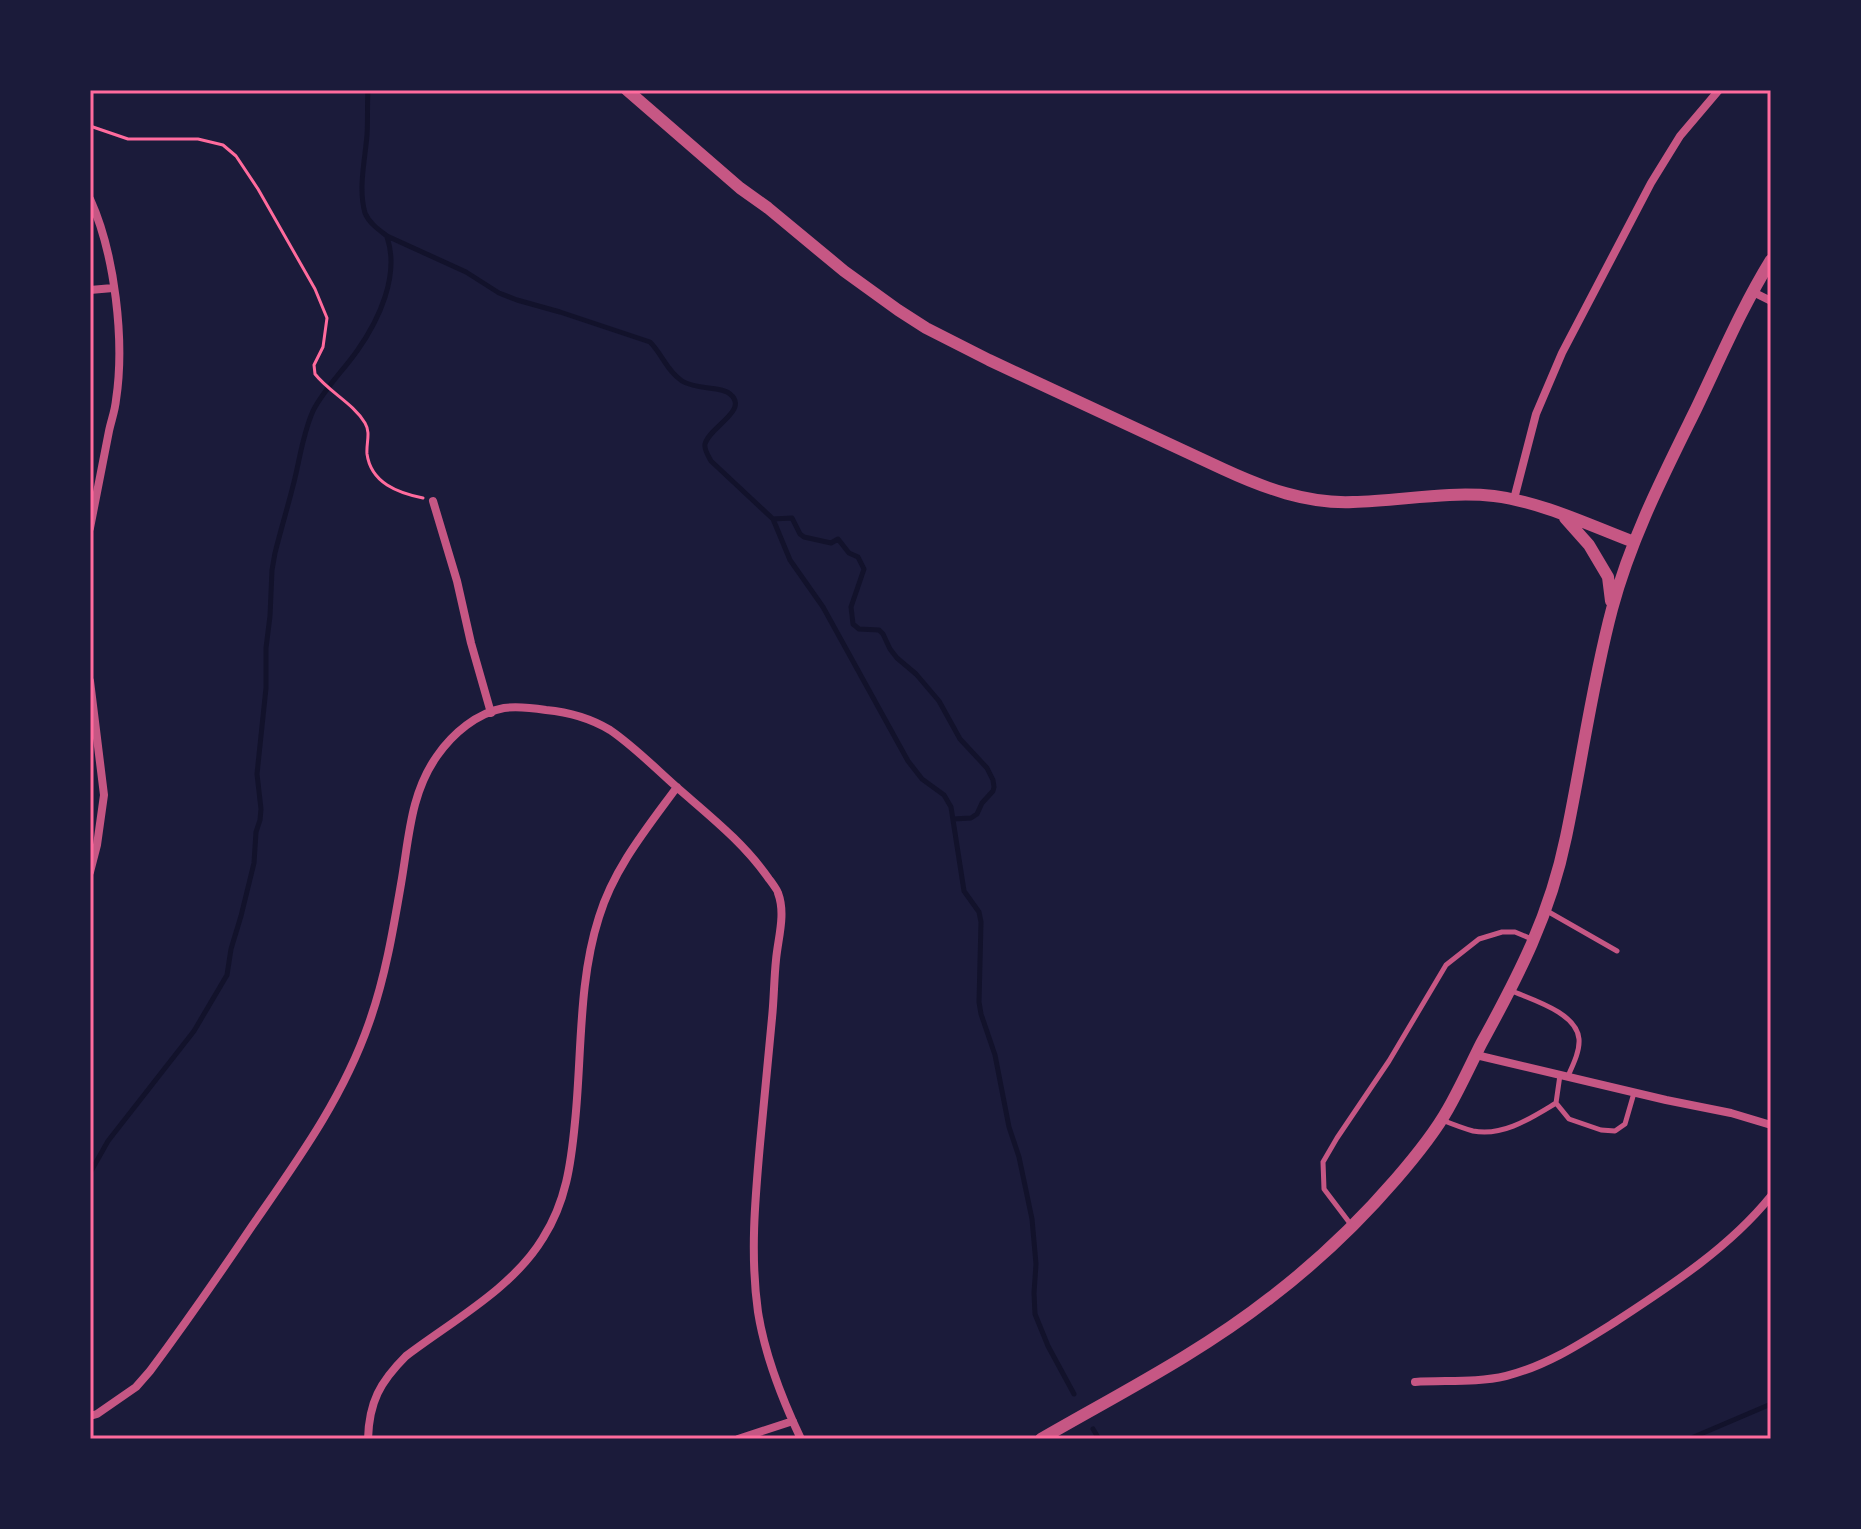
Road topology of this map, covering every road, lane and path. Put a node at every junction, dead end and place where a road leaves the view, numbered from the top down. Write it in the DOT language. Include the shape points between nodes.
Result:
graph roads {
  1 [pos="627,90"];
  2 [pos="1719,90"];
  3 [pos="90,126"];
  4 [pos="90,199"];
  5 [pos="1771,260"];
  6 [pos="113,288"];
  7 [pos="90,290"];
  8 [pos="1753,292"];
  9 [pos="1771,301"];
  10 [pos="1514,499"];
  11 [pos="433,501"];
  12 [pos="91,514"];
  13 [pos="1562,515"];
  14 [pos="90,528"];
  15 [pos="1634,542"];
  16 [pos="1612,608"];
  17 [pos="90,681"];
  18 [pos="491,713"];
  19 [pos="677,787"];
  20 [pos="90,872"];
  21 [pos="1546,911"];
  22 [pos="1535,940"];
  23 [pos="1617,951"];
  24 [pos="1511,990"];
  25 [pos="1476,1055"];
  26 [pos="1564,1076"];
  27 [pos="1634,1093"];
  28 [pos="1556,1103"];
  29 [pos="1441,1120"];
  30 [pos="1771,1125"];
  31 [pos="1771,1196"];
  32 [pos="1352,1226"];
  33 [pos="1415,1382"];
  34 [pos="90,1416"];
  35 [pos="793,1421"];
  36 [pos="368,1439"];
  37 [pos="738,1439"];
  38 [pos="801,1439"];
  39 [pos="1041,1439"];
  1 -- 10 [label="street" via="740,188 907,316 1223,469 1286,494 1320,500 1350,503 1462,494"];
  2 -- 10 [label="street" via="1680,136 1651,183 1562,353 1536,414"];
  3 -- 11 [label="path" via="128,139 198,139 223,145 236,156 327,318 315,374 365,422 371,468 381,481 400,493"];
  4 -- 6 [label="street"];
  5 -- 8 [label="street"];
  6 -- 7 [label="street"];
  6 -- 12 [label="street" via="117,389"];
  8 -- 9 [label="street"];
  8 -- 15 [label="street"];
  10 -- 13 [label="street"];
  11 -- 18 [label="street"];
  12 -- 14 [label="street"];
  13 -- 15 [label="street"];
  13 -- 16 [label="street" via="1608,577"];
  15 -- 16 [label="street"];
  16 -- 21 [label="street" via="1566,838"];
  17 -- 20 [label="street" via="104,795"];
  18 -- 19 [label="street" via="546,709 590,719"];
  18 -- 34 [label="street" via="466,725 448,742 424,779 409,826 392,934 371,1017 351,1071 322,1124 150,1371 136,1387"];
  19 -- 35 [label="street" via="748,853 778,892 782,917 754,1257 764,1337"];
  19 -- 36 [label="street" via="628,855 599,915 586,988 569,1174 554,1217 510,1278 390,1371 372,1406"];
  21 -- 22 [label="street"];
  21 -- 23 [label="lane"];
  22 -- 24 [label="street"];
  22 -- 32 [label="lane" via="1502,932 1479,939 1446,965 1323,1162 1324,1189"];
  24 -- 25 [label="street"];
  24 -- 26 [label="lane" via="1574,1024 1577,1053"];
  25 -- 26 [label="street"];
  25 -- 29 [label="street"];
  26 -- 27 [label="street"];
  26 -- 28 [label="lane"];
  27 -- 28 [label="lane" via="1625,1124 1615,1131 1569,1119"];
  27 -- 30 [label="street"];
  28 -- 29 [label="lane" via="1496,1132"];
  29 -- 32 [label="street"];
  31 -- 33 [label="street" via="1734,1235 1674,1282 1561,1354 1504,1376"];
  32 -- 39 [label="street" via="1232,1326"];
  35 -- 37 [label="street"];
  35 -- 38 [label="street"];
}
